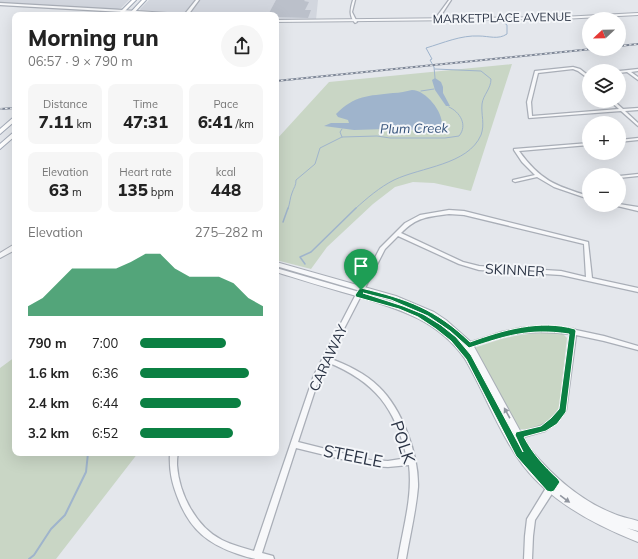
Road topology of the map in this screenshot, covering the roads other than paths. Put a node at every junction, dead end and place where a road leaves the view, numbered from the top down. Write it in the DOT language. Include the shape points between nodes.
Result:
graph roads {
  1 [pos="134,0"];
  2 [pos="144,0"];
  3 [pos="198,0"];
  4 [pos="354,0"];
  5 [pos="450,0"];
  6 [pos="0,4"];
  7 [pos="116,12"];
  8 [pos="122,12"];
  9 [pos="134,12"];
  10 [pos="188,12"];
  11 [pos="638,14"];
  12 [pos="437,19"];
  13 [pos="355,20"];
  14 [pos="279,22"];
  15 [pos="638,70"];
  16 [pos="628,71"];
  17 [pos="582,72"];
  18 [pos="638,79"];
  19 [pos="638,109"];
  20 [pos="622,110"];
  21 [pos="12,120"];
  22 [pos="638,126"];
  23 [pos="0,132"];
  24 [pos="12,136"];
  25 [pos="638,139"];
  26 [pos="626,140"];
  27 [pos="582,145"];
  28 [pos="0,146"];
  29 [pos="638,175"];
  30 [pos="536,176"];
  31 [pos="626,176"];
  32 [pos="515,181"];
  33 [pos="582,196"];
  34 [pos="626,206"];
  35 [pos="638,209"];
  36 [pos="398,234"];
  37 [pos="12,244"];
  38 [pos="12,249"];
  39 [pos="0,251"];
  40 [pos="0,256"];
  41 [pos="279,265"];
  42 [pos="279,271"];
  43 [pos="589,278"];
  44 [pos="638,290"];
  45 [pos="360,293"];
  46 [pos="572,331"];
  47 [pos="465,347"];
  48 [pos="638,348"];
  49 [pos="326,359"];
  50 [pos="519,435"];
  51 [pos="510,437"];
  52 [pos="294,444"];
  53 [pos="173,456"];
  54 [pos="411,460"];
  55 [pos="553,485"];
  56 [pos="638,526"];
  57 [pos="638,538"];
  58 [pos="257,555"];
  59 [pos="270,559"];
  60 [pos="402,559"];
  61 [pos="528,559"];
  1 -- 8 [label="main road"];
  2 -- 9 [label="main road"];
  3 -- 10 [label="street"];
  4 -- 13 [label="street" via="351,12"];
  5 -- 12 [label="street"];
  6 -- 7 [label="street"];
  11 -- 12 [label="street, MARKETPLACE AVENUE" via="603,17"];
  12 -- 13 [label="street, MARKETPLACE AVENUE"];
  13 -- 14 [label="street, MARKETPLACE AVENUE" via="311,24"];
  15 -- 16 [label="street"];
  16 -- 18 [label="street"];
  17 -- 20 [label="street" via="567,68 536,72 529,102 530,117"];
  19 -- 20 [label="street"];
  20 -- 22 [label="street"];
  21 -- 23 [label="main road"];
  24 -- 28 [label="main road"];
  25 -- 26 [label="street"];
  27 -- 30 [label="street" via="516,150"];
  29 -- 31 [label="street"];
  30 -- 32 [label="street"];
  30 -- 33 [label="street"];
  34 -- 35 [label="street"];
  36 -- 43 [label="street, SKINNER" via="460,263 479,268 548,271"];
  36 -- 43 [label="street, CARAWAY" via="407,224 422,216 449,212 473,215 586,243"];
  36 -- 45 [label="street, CARAWAY" via="383,248"];
  37 -- 39 [label="street"];
  38 -- 40 [label="street"];
  41 -- 45 [label="street"];
  42 -- 45 [label="street"];
  43 -- 44 [label="street, SKINNER"];
  45 -- 47 [label="street" via="420,316"];
  45 -- 49 [label="street, CARAWAY"];
  46 -- 47 [label="street" via="524,330 501,334"];
  46 -- 48 [label="street"];
  46 -- 50 [label="street" via="563,410 543,429"];
  50 -- 47 [label="street, one-way"];
  47 -- 51 [label="street"];
  49 -- 52 [label="street, CARAWAY" via="317,376"];
  49 -- 54 [label="street, POLK" via="358,375 377,389 395,415"];
  50 -- 51 [label="street"];
  50 -- 55 [label="street" via="527,452"];
  51 -- 55 [label="street" via="527,464"];
  52 -- 54 [label="street, STEELE" via="370,463 388,464"];
  52 -- 58 [label="street, CARAWAY"];
  53 -- 58 [label="street" via="176,479 183,500 196,524 217,542"];
  54 -- 60 [label="street, POLK" via="414,485"];
  55 -- 56 [label="street" via="611,518"];
  55 -- 57 [label="street, one-way" via="582,511"];
  55 -- 61 [label="street" via="531,519"];
  58 -- 59 [label="street"];
}
